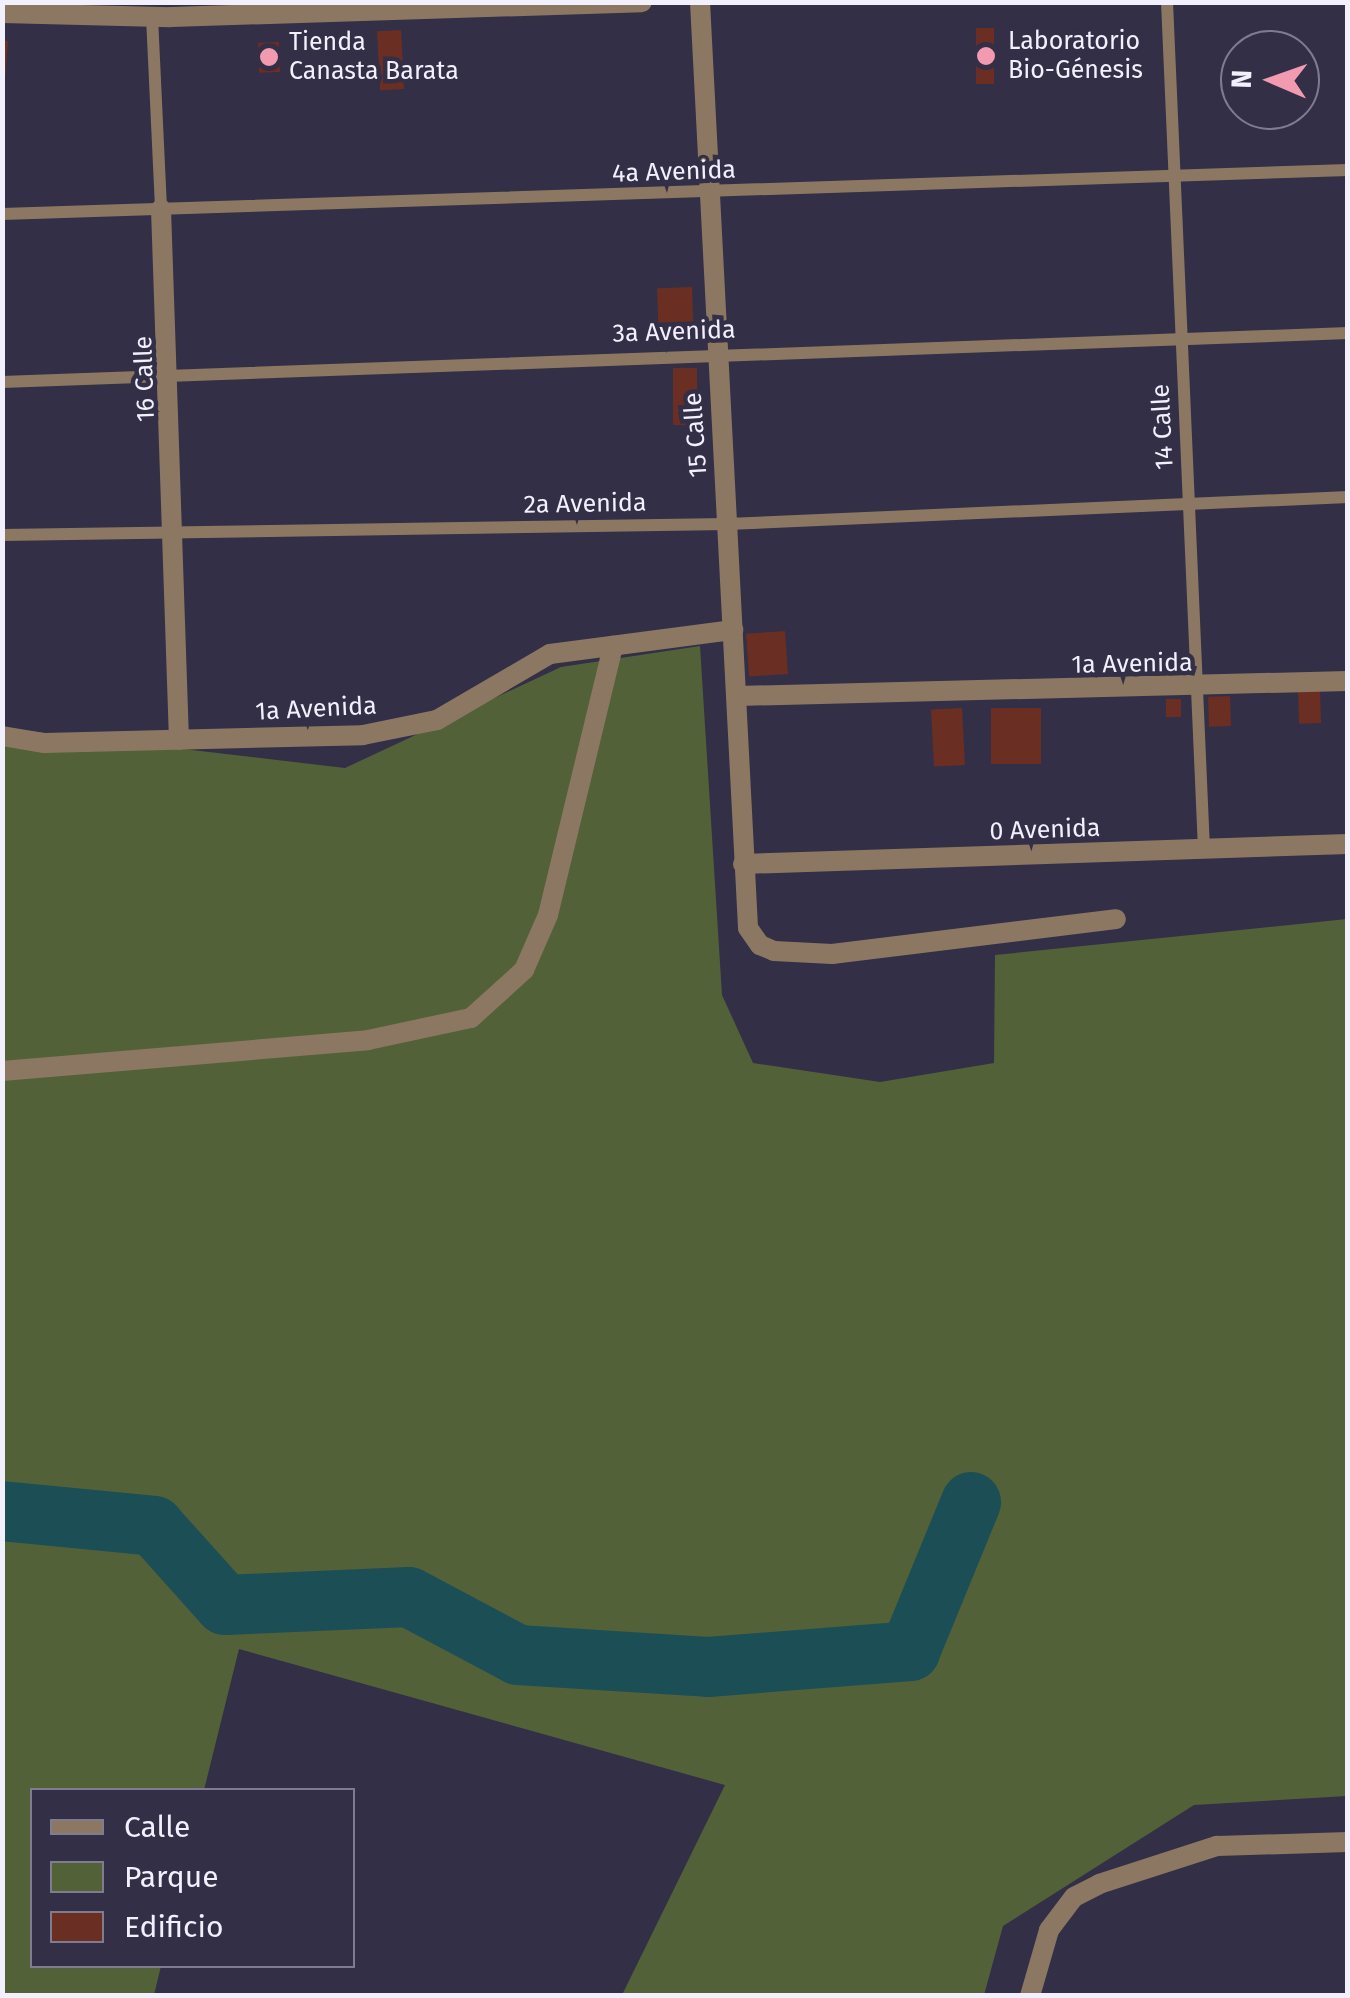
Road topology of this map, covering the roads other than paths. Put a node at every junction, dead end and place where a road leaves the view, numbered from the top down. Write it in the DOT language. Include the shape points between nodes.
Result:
graph roads {
  1 [pos="642,2"];
  2 [pos="700,2"];
  3 [pos="1167,2"];
  4 [pos="2,13"];
  5 [pos="152,17"];
  6 [pos="1348,170"];
  7 [pos="1174,176"];
  8 [pos="709,194"];
  9 [pos="161,209"];
  10 [pos="2,214"];
  11 [pos="1348,332"];
  12 [pos="1181,336"];
  13 [pos="716,353"];
  14 [pos="171,378"];
  15 [pos="2,382"];
  16 [pos="1348,497"];
  17 [pos="1188,500"];
  18 [pos="728,524"];
  19 [pos="172,533"];
  20 [pos="2,535"];
  21 [pos="734,630"];
  22 [pos="612,646"];
  23 [pos="1348,681"];
  24 [pos="1197,688"];
  25 [pos="738,696"];
  26 [pos="2,736"];
  27 [pos="180,740"];
  28 [pos="1348,844"];
  29 [pos="1204,850"];
  30 [pos="743,864"];
  31 [pos="1116,919"];
  32 [pos="2,1071"];
  33 [pos="1348,1842"];
  34 [pos="1030,1996"];
  1 -- 5 [label="street"];
  2 -- 8 [label="street, 15 Calle"];
  3 -- 7 [label="lane, 14 Calle"];
  4 -- 5 [label="street"];
  5 -- 9 [label="lane, 16 Calle"];
  6 -- 7 [label="lane, 4a Avenida"];
  7 -- 8 [label="lane, 4a Avenida"];
  7 -- 12 [label="lane, 14 Calle"];
  8 -- 9 [label="lane, 4a Avenida"];
  8 -- 13 [label="street, 15 Calle"];
  9 -- 10 [label="lane, 4a Avenida"];
  9 -- 14 [label="street, 16 Calle"];
  11 -- 12 [label="lane, 3a Avenida"];
  12 -- 13 [label="lane, 3a Avenida"];
  12 -- 17 [label="lane, 14 Calle"];
  13 -- 14 [label="lane, 3a Avenida"];
  13 -- 18 [label="street, 15 Calle"];
  14 -- 15 [label="lane, 3a Avenida"];
  14 -- 19 [label="street, 16 Calle"];
  16 -- 17 [label="lane, 2a Avenida"];
  17 -- 18 [label="lane, 2a Avenida"];
  17 -- 24 [label="lane, 14 Calle"];
  18 -- 19 [label="lane, 2a Avenida"];
  18 -- 21 [label="street, 15 Calle"];
  19 -- 20 [label="lane, 2a Avenida"];
  19 -- 27 [label="street, 16 Calle"];
  21 -- 22 [label="street, 1a Avenida"];
  21 -- 25 [label="street, 15 Calle"];
  22 -- 27 [label="street, 1a Avenida" via="550,654 437,720 362,735"];
  22 -- 32 [label="street" via="548,915 524,970 471,1018 368,1040"];
  23 -- 24 [label="street, 1a Avenida"];
  24 -- 25 [label="street, 1a Avenida"];
  24 -- 29 [label="lane, 14 Calle"];
  25 -- 30 [label="street, 15 Calle"];
  26 -- 27 [label="street, 1a Avenida" via="44,743"];
  28 -- 29 [label="street, 0 Avenida"];
  29 -- 30 [label="street, 0 Avenida"];
  30 -- 31 [label="street, 15 Calle" via="748,928 760,946 774,951 832,954"];
  33 -- 34 [label="street" via="1217,1846 1099,1884 1074,1897 1049,1930"];
}
